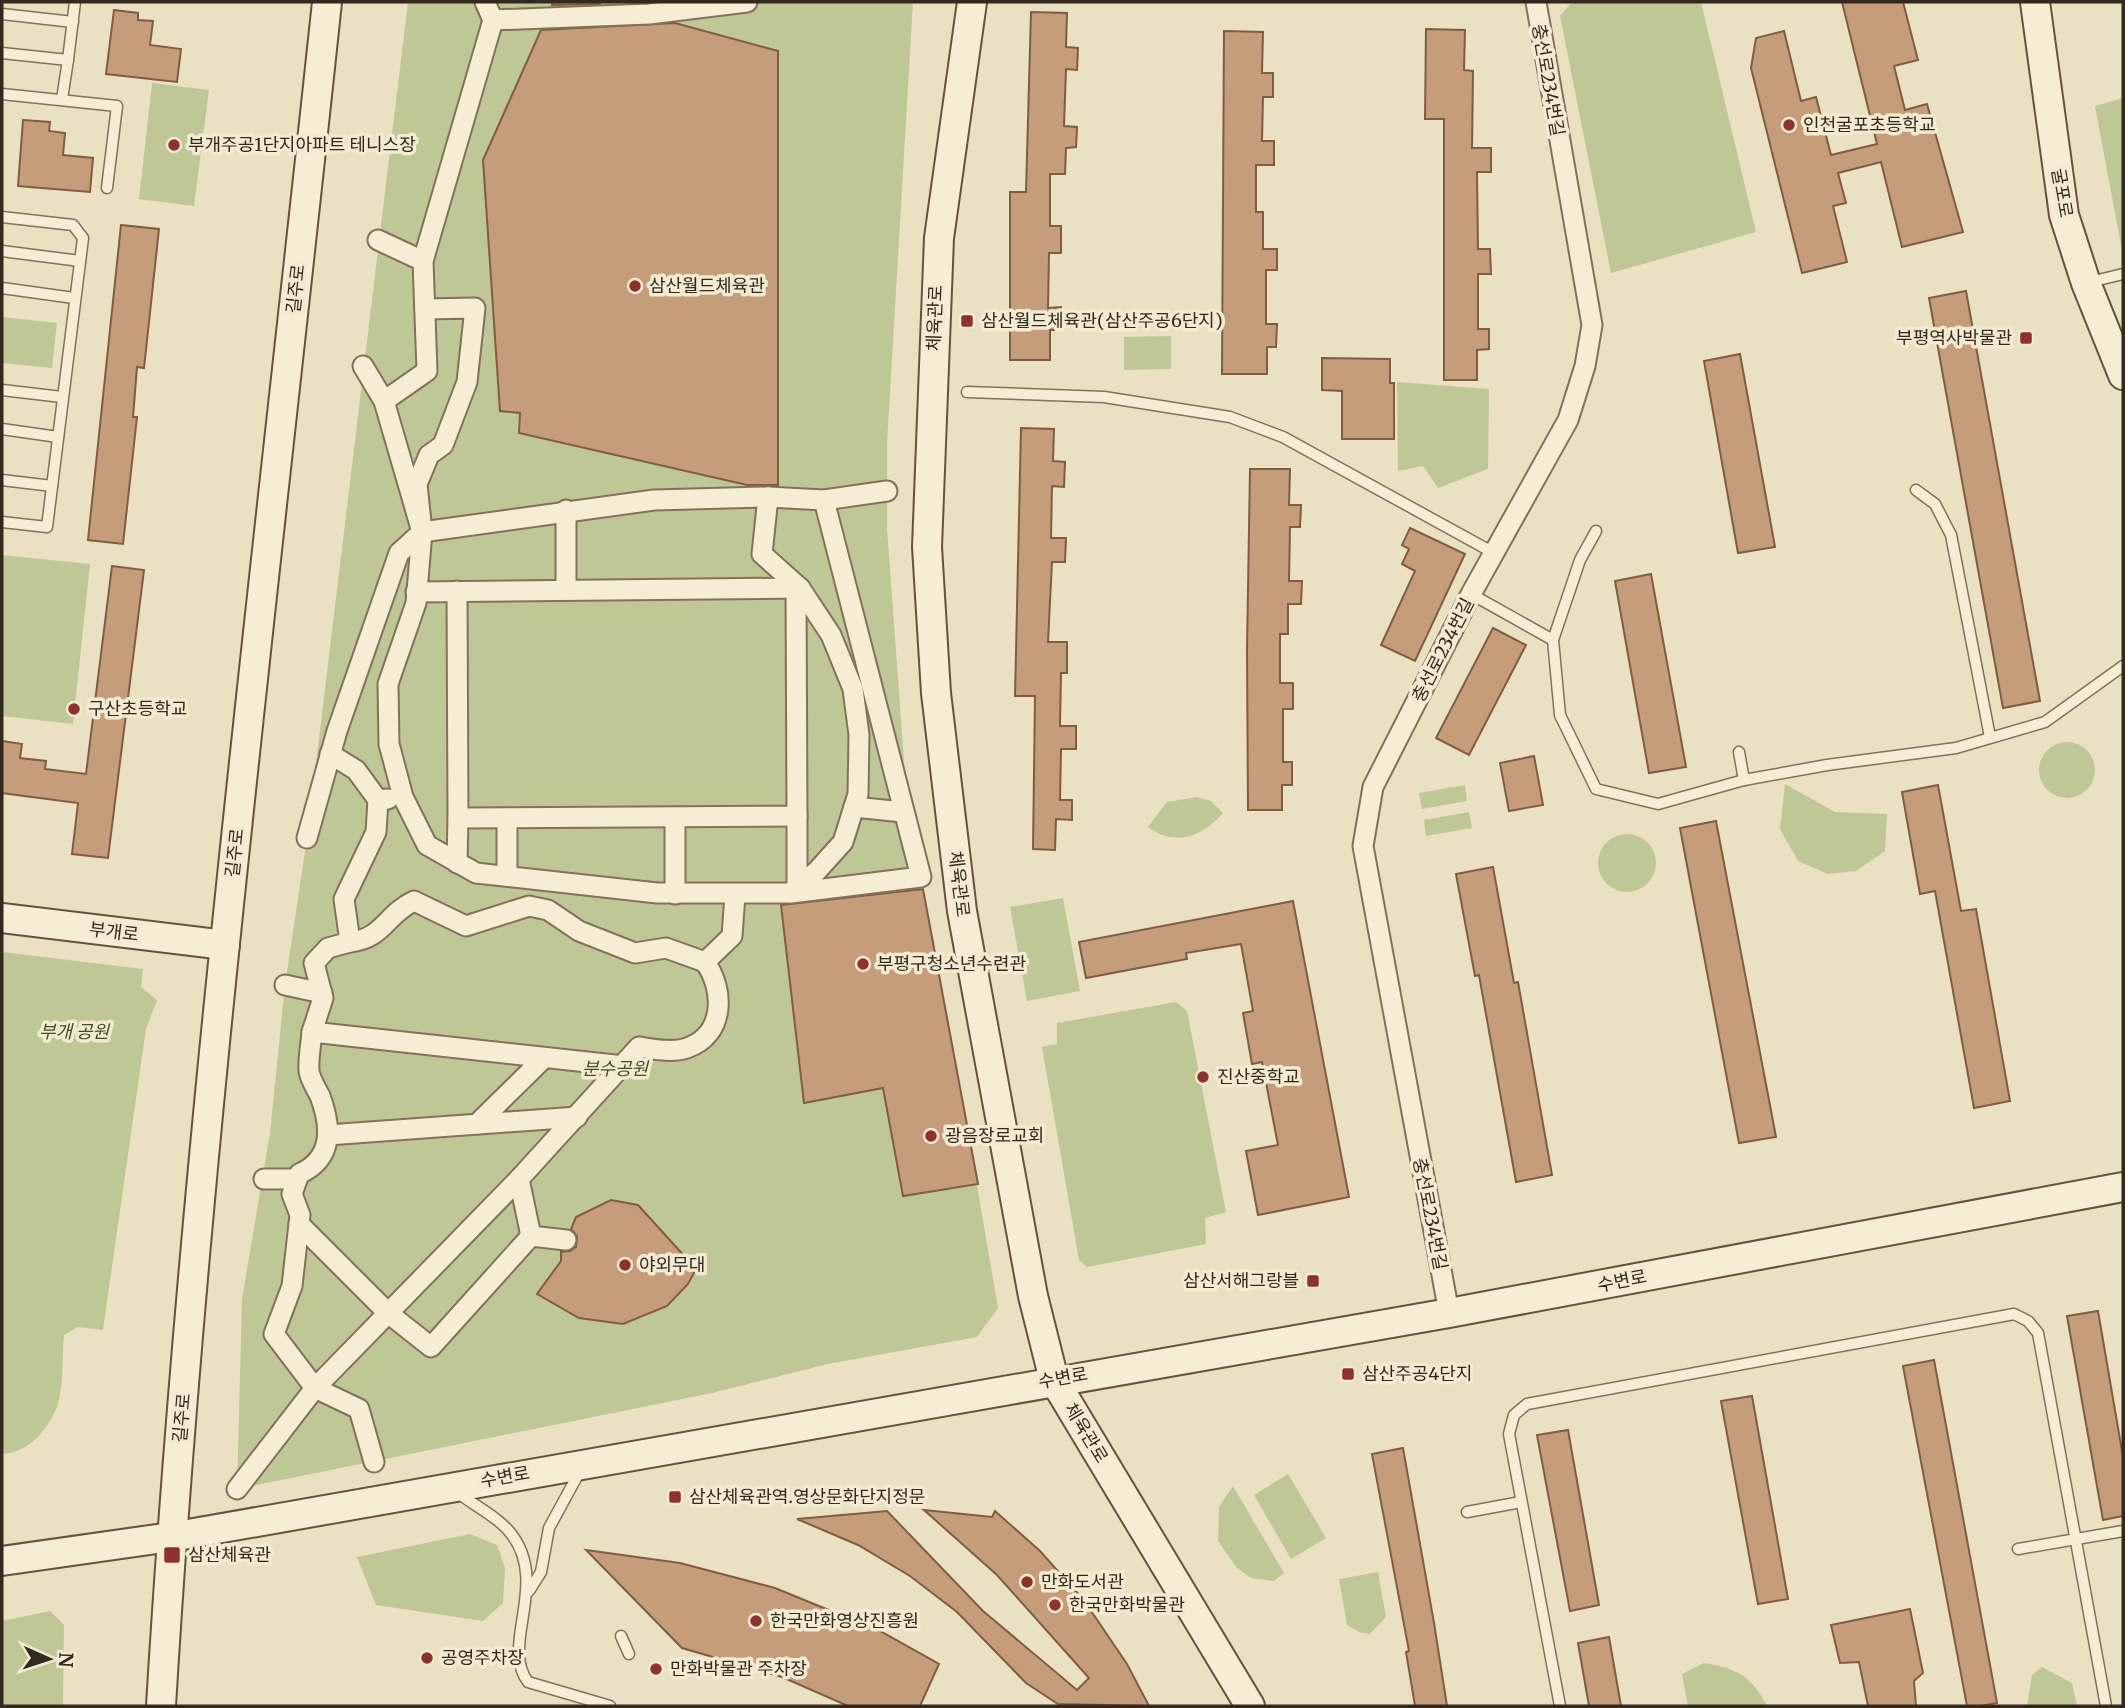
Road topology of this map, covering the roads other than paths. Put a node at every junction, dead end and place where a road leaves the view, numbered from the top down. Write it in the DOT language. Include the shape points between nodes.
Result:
graph roads {
  1 [pos="75,2"];
  2 [pos="327,2"];
  3 [pos="485,2"];
  4 [pos="747,2"];
  5 [pos="972,2"];
  6 [pos="1536,2"];
  7 [pos="2035,2"];
  8 [pos="656,7"];
  9 [pos="556,10"];
  10 [pos="2,14"];
  11 [pos="493,20"];
  12 [pos="73,22"];
  13 [pos="2,53"];
  14 [pos="68,60"];
  15 [pos="2,94"];
  16 [pos="62,99"];
  17 [pos="107,188"];
  18 [pos="2,217"];
  19 [pos="379,240"];
  20 [pos="2,251"];
  21 [pos="80,261"];
  22 [pos="423,261"];
  23 [pos="2123,274"];
  24 [pos="2086,283"];
  25 [pos="2,288"];
  26 [pos="74,298"];
  27 [pos="425,309"];
  28 [pos="363,366"];
  29 [pos="2123,375"];
  30 [pos="2,390"];
  31 [pos="967,392"];
  32 [pos="62,397"];
  33 [pos="384,401"];
  34 [pos="2,429"];
  35 [pos="58,437"];
  36 [pos="2,480"];
  37 [pos="52,486"];
  38 [pos="1916,489"];
  39 [pos="887,491"];
  40 [pos="768,497"];
  41 [pos="824,500"];
  42 [pos="566,510"];
  43 [pos="2,522"];
  44 [pos="422,531"];
  45 [pos="1597,531"];
  46 [pos="1494,553"];
  47 [pos="798,588"];
  48 [pos="566,590"];
  49 [pos="416,592"];
  50 [pos="457,592"];
  51 [pos="1471,594"];
  52 [pos="1553,639"];
  53 [pos="2123,666"];
  54 [pos="1990,737"];
  55 [pos="1739,752"];
  56 [pos="330,754"];
  57 [pos="1744,780"];
  58 [pos="402,797"];
  59 [pos="377,800"];
  60 [pos="854,807"];
  61 [pos="903,812"];
  62 [pos="797,816"];
  63 [pos="676,817"];
  64 [pos="458,818"];
  65 [pos="507,818"];
  66 [pos="307,838"];
  67 [pos="457,863"];
  68 [pos="507,876"];
  69 [pos="793,890"];
  70 [pos="675,894"];
  71 [pos="735,895"];
  72 [pos="2,918"];
  73 [pos="350,942"];
  74 [pos="225,945"];
  75 [pos="705,962"];
  76 [pos="285,985"];
  77 [pos="322,993"];
  78 [pos="312,1032"];
  79 [pos="544,1058"];
  80 [pos="624,1066"];
  81 [pos="577,1117"];
  82 [pos="477,1124"];
  83 [pos="328,1135"];
  84 [pos="264,1179"];
  85 [pos="519,1179"];
  86 [pos="297,1180"];
  87 [pos="2123,1187"];
  88 [pos="299,1224"];
  89 [pos="531,1236"];
  90 [pos="566,1240"];
  91 [pos="388,1313"];
  92 [pos="1449,1313"];
  93 [pos="1054,1380"];
  94 [pos="315,1388"];
  95 [pos="374,1462"];
  96 [pos="584,1463"];
  97 [pos="451,1487"];
  98 [pos="237,1489"];
  99 [pos="1521,1502"];
  100 [pos="1466,1512"];
  101 [pos="2123,1531"];
  102 [pos="171,1536"];
  103 [pos="2076,1539"];
  104 [pos="2018,1549"];
  105 [pos="2,1561"];
  106 [pos="529,1591"];
  107 [pos="621,1636"];
  108 [pos="629,1654"];
  109 [pos="160,1706"];
  110 [pos="610,1706"];
  111 [pos="1250,1706"];
  112 [pos="1560,1706"];
  113 [pos="2106,1706"];
  1 -- 12 [label="lane"];
  2 -- 74 [label="main road, 길주로"];
  3 -- 11 [label="street"];
  4 -- 8 [label="street"];
  5 -- 93 [label="main road, 체육관로" via="939,238 927,547 936,693 962,911 1033,1296"];
  6 -- 46 [label="street, 충선로234번길" via="1592,325 1585,366 1567,420"];
  7 -- 24 [label="main road, 굴포로" via="2064,215"];
  8 -- 9 [label="street"];
  9 -- 11 [label="street"];
  10 -- 12 [label="lane"];
  11 -- 22 [label="street"];
  12 -- 14 [label="lane"];
  13 -- 14 [label="lane"];
  14 -- 16 [label="lane"];
  15 -- 16 [label="lane"];
  16 -- 17 [label="lane" via="117,106"];
  18 -- 21 [label="lane" via="73,225 83,238"];
  19 -- 22 [label="street"];
  20 -- 21 [label="lane"];
  21 -- 26 [label="lane"];
  22 -- 27 [label="street"];
  23 -- 24 [label="lane"];
  24 -- 29 [label="main road, 굴포로"];
  25 -- 26 [label="lane"];
  26 -- 32 [label="lane"];
  27 -- 33 [label="street" via="427,371"];
  27 -- 44 [label="street" via="475,309 467,383 443,446 429,455 417,484"];
  28 -- 33 [label="street"];
  30 -- 32 [label="lane"];
  31 -- 46 [label="lane" via="1104,397 1230,417 1283,437"];
  32 -- 35 [label="lane"];
  33 -- 44 [label="street"];
  34 -- 35 [label="lane"];
  35 -- 37 [label="lane"];
  36 -- 37 [label="lane"];
  37 -- 43 [label="lane" via="47,527"];
  38 -- 54 [label="lane" via="1935,504 1951,535"];
  39 -- 41 [label="street"];
  40 -- 41 [label="street"];
  40 -- 42 [label="street" via="654,500"];
  40 -- 47 [label="street" via="762,554"];
  41 -- 61 [label="street"];
  42 -- 44 [label="street"];
  42 -- 48 [label="street"];
  44 -- 49 [label="street"];
  44 -- 56 [label="street" via="399,553"];
  45 -- 52 [label="lane" via="1580,560"];
  46 -- 51 [label="street, 충선로234번길"];
  47 -- 48 [label="street"];
  47 -- 60 [label="street" via="831,635 853,690 859,735"];
  47 -- 62 [label="street"];
  48 -- 50 [label="street"];
  49 -- 50 [label="street"];
  49 -- 58 [label="street" via="388,684 389,744"];
  50 -- 64 [label="street"];
  51 -- 52 [label="lane"];
  51 -- 92 [label="street, 충선로234번길" via="1373,788 1363,846"];
  52 -- 57 [label="lane" via="1560,715 1596,789 1658,804"];
  53 -- 54 [label="lane" via="2045,722"];
  54 -- 57 [label="lane" via="1956,748"];
  55 -- 57 [label="lane"];
  56 -- 59 [label="street" via="356,770"];
  56 -- 66 [label="street"];
  58 -- 59 [label="street"];
  58 -- 67 [label="street" via="427,845"];
  59 -- 73 [label="street" via="376,832 344,899"];
  60 -- 61 [label="street"];
  60 -- 69 [label="street" via="843,842 817,872"];
  61 -- 69 [label="street" via="921,877"];
  62 -- 63 [label="street"];
  62 -- 69 [label="street"];
  63 -- 65 [label="street"];
  63 -- 70 [label="street"];
  64 -- 65 [label="street"];
  64 -- 67 [label="street"];
  65 -- 68 [label="street"];
  67 -- 68 [label="street" via="476,873"];
  68 -- 70 [label="street"];
  69 -- 71 [label="street"];
  70 -- 71 [label="street"];
  71 -- 75 [label="street" via="732,936"];
  72 -- 74 [label="main road, 부개로"];
  73 -- 75 [label="street" via="366,941 398,908 414,901 466,926 529,906 548,909 579,931 635,953 666,948"];
  73 -- 77 [label="street" via="328,948 314,963"];
  74 -- 102 [label="main road, 길주로"];
  75 -- 80 [label="street" via="719,989 719,1013 707,1037 686,1048 639,1047"];
  76 -- 77 [label="street"];
  77 -- 78 [label="street"];
  78 -- 79 [label="street"];
  78 -- 83 [label="street" via="309,1071"];
  79 -- 80 [label="street"];
  79 -- 82 [label="street"];
  80 -- 81 [label="street"];
  81 -- 82 [label="street"];
  81 -- 85 [label="street"];
  82 -- 83 [label="street"];
  83 -- 86 [label="street" via="326,1149 314,1167 299,1174"];
  84 -- 86 [label="street"];
  85 -- 89 [label="street"];
  85 -- 91 [label="street"];
  86 -- 88 [label="street" via="292,1194"];
  87 -- 92 [label="main road, 수변로"];
  88 -- 91 [label="street"];
  88 -- 94 [label="street" via="292,1286 274,1334"];
  89 -- 90 [label="street"];
  89 -- 91 [label="street" via="431,1347"];
  91 -- 94 [label="street"];
  92 -- 93 [label="main road, 수변로"];
  93 -- 96 [label="main road, 수변로"];
  93 -- 111 [label="main road, 체육관로"];
  94 -- 95 [label="street" via="359,1409"];
  94 -- 98 [label="street"];
  96 -- 97 [label="main road, 수변로"];
  96 -- 106 [label="lane" via="549,1528 541,1572"];
  97 -- 102 [label="main road, 수변로"];
  97 -- 106 [label="lane" via="512,1534 524,1558"];
  99 -- 100 [label="lane"];
  99 -- 103 [label="lane" via="1509,1434 1514,1415 1527,1404 2014,1314 2038,1333"];
  99 -- 112 [label="lane"];
  101 -- 103 [label="lane"];
  102 -- 105 [label="main road, 수변로"];
  102 -- 109 [label="main road, 길주로"];
  103 -- 104 [label="lane"];
  103 -- 113 [label="lane"];
  106 -- 110 [label="lane" via="518,1653 523,1675 528,1682"];
  107 -- 108 [label="lane"];
}
